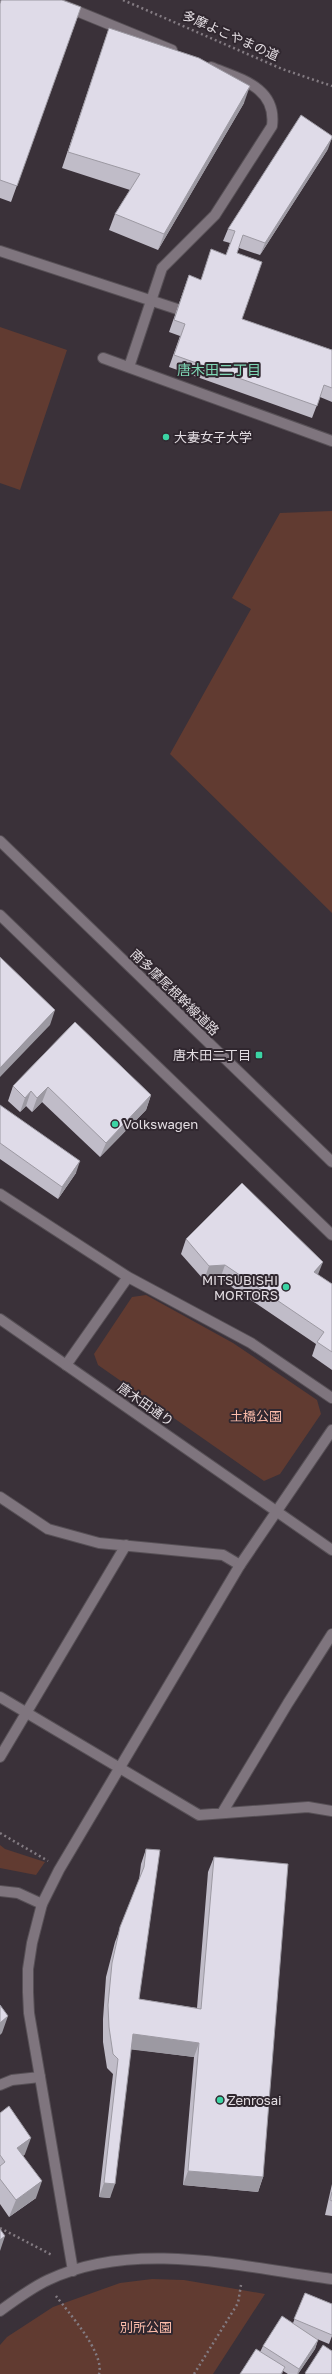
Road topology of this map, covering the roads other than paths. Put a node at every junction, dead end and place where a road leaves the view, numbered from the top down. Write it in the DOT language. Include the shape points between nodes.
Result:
graph roads {
  1 [pos="50,0"];
  2 [pos="179,53"];
  3 [pos="200,62"];
  4 [pos="0,251"];
  5 [pos="151,301"];
  6 [pos="177,309"];
  7 [pos="103,358"];
  8 [pos="129,367"];
  9 [pos="332,441"];
  10 [pos="0,841"];
  11 [pos="0,915"];
  12 [pos="332,1162"];
  13 [pos="0,1194"];
  14 [pos="332,1235"];
  15 [pos="128,1277"];
  16 [pos="0,1319"];
  17 [pos="66,1364"];
  18 [pos="332,1398"];
  19 [pos="332,1430"];
  20 [pos="0,1497"];
  21 [pos="276,1511"];
  22 [pos="126,1545"];
  23 [pos="332,1550"];
  24 [pos="240,1565"];
  25 [pos="332,1634"];
  26 [pos="0,1697"];
  27 [pos="27,1712"];
  28 [pos="0,1757"];
  29 [pos="119,1768"];
  30 [pos="332,1811"];
  31 [pos="222,1813"];
  32 [pos="0,1891"];
  33 [pos="42,1904"];
  34 [pos="40,2077"];
  35 [pos="0,2085"];
  36 [pos="73,2271"];
  37 [pos="332,2279"];
  38 [pos="0,2311"];
  1 -- 2 [label="street"];
  3 -- 5 [label="street" via="260,90 270,102 272,126 215,215 162,268"];
  4 -- 5 [label="street"];
  5 -- 6 [label="street"];
  5 -- 8 [label="street"];
  7 -- 8 [label="street"];
  8 -- 9 [label="street"];
  10 -- 12 [label="street, 南多摩尾根幹線道路"];
  11 -- 14 [label="street"];
  13 -- 15 [label="street"];
  15 -- 17 [label="street"];
  15 -- 18 [label="street" via="251,1343"];
  16 -- 17 [label="street, 唐木田通り"];
  17 -- 21 [label="street, 唐木田通り"];
  19 -- 21 [label="street"];
  20 -- 22 [label="street" via="48,1529 99,1543"];
  21 -- 23 [label="street, 唐木田通り"];
  21 -- 24 [label="street"];
  22 -- 24 [label="street" via="223,1555"];
  22 -- 27 [label="street"];
  24 -- 29 [label="street"];
  25 -- 31 [label="street"];
  26 -- 27 [label="street"];
  27 -- 28 [label="street"];
  27 -- 29 [label="street"];
  29 -- 31 [label="street" via="199,1815"];
  29 -- 33 [label="street"];
  30 -- 31 [label="street" via="308,1807"];
  32 -- 33 [label="street" via="18,1893"];
  33 -- 34 [label="street" via="28,1969 29,2013"];
  34 -- 35 [label="street" via="12,2080"];
  34 -- 36 [label="street"];
  36 -- 37 [label="street" via="104,2263 149,2258 185,2260"];
  36 -- 38 [label="street" via="37,2286"];
}
